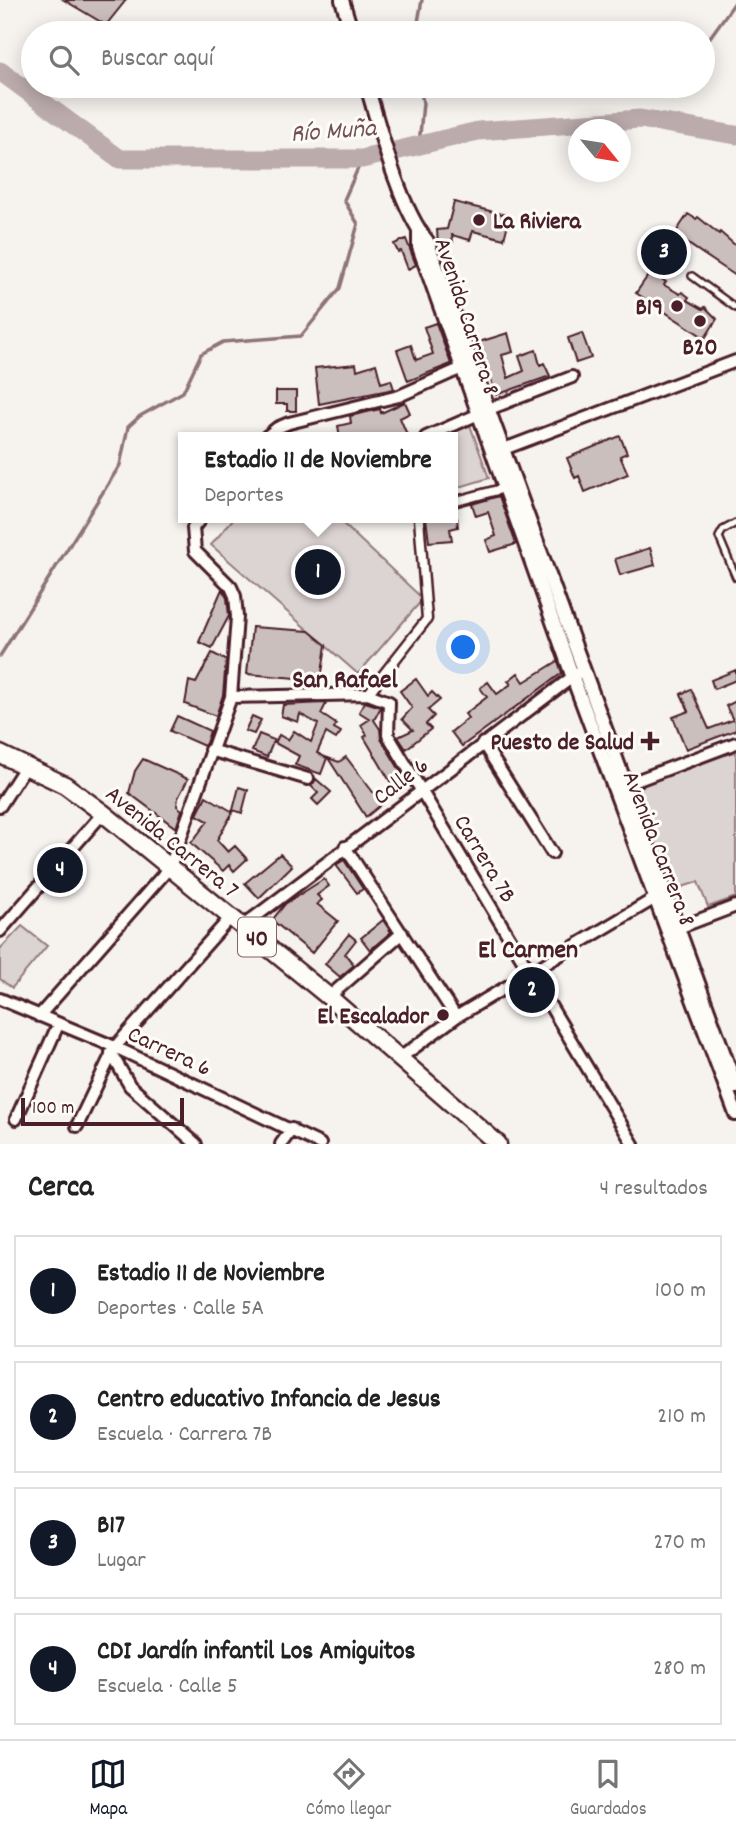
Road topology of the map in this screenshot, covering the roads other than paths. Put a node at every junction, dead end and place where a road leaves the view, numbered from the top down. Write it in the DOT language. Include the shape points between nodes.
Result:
graph roads {
  1 [pos="342,0"];
  2 [pos="348,21"];
  3 [pos="372,98"];
  4 [pos="419,231"];
  5 [pos="692,276"];
  6 [pos="736,308"];
  7 [pos="736,361"];
  8 [pos="462,368"];
  9 [pos="572,377"];
  10 [pos="484,411"];
  11 [pos="272,432"];
  12 [pos="437,432"];
  13 [pos="498,451"];
  14 [pos="505,488"];
  15 [pos="458,501"];
  16 [pos="197,523"];
  17 [pos="419,523"];
  18 [pos="736,523"];
  19 [pos="736,577"];
  20 [pos="578,672"];
  21 [pos="368,694"];
  22 [pos="230,697"];
  23 [pos="483,743"];
  24 [pos="736,743"];
  25 [pos="210,750"];
  26 [pos="0,754"];
  27 [pos="27,764"];
  28 [pos="308,779"];
  29 [pos="625,785"];
  30 [pos="422,790"];
  31 [pos="0,806"];
  32 [pos="103,813"];
  33 [pos="345,847"];
  34 [pos="552,853"];
  35 [pos="170,867"];
  36 [pos="660,895"];
  37 [pos="736,906"];
  38 [pos="237,922"];
  39 [pos="678,928"];
  40 [pos="0,931"];
  41 [pos="402,933"];
  42 [pos="530,973"];
  43 [pos="329,997"];
  44 [pos="0,999"];
  45 [pos="39,1016"];
  46 [pos="456,1017"];
  47 [pos="58,1025"];
  48 [pos="113,1050"];
  49 [pos="400,1058"];
  50 [pos="736,1087"];
  51 [pos="736,1114"];
  52 [pos="16,1119"];
  53 [pos="77,1126"];
  54 [pos="292,1129"];
  55 [pos="196,1144"];
  56 [pos="281,1144"];
  57 [pos="320,1144"];
  58 [pos="498,1144"];
  59 [pos="633,1144"];
  1 -- 2 [label="street"];
  3 -- 4 [label="street"];
  4 -- 8 [label="street, Avenida Carrera 8" via="419,247"];
  4 -- 10 [label="street, Avenida Carrera 8" via="427,241"];
  5 -- 6 [label="lane"];
  7 -- 13 [label="street"];
  8 -- 10 [label="street, Avenida Carrera 8"];
  8 -- 11 [label="street" via="399,396 289,423"];
  9 -- 10 [label="street"];
  10 -- 12 [label="street"];
  10 -- 13 [label="street, Avenida Carrera 8"];
  13 -- 14 [label="street, Avenida Carrera 8"];
  13 -- 20 [label="street, Avenida Carrera 8"];
  14 -- 15 [label="street"];
  14 -- 20 [label="street, Avenida Carrera 8"];
  16 -- 22 [label="street" via="193,528 195,551 235,596"];
  17 -- 21 [label="street" via="427,619"];
  18 -- 19 [label="lane" via="719,537"];
  20 -- 23 [label="street, Calle 6"];
  20 -- 29 [label="street, Avenida Carrera 8"];
  20 -- 36 [label="street, Avenida Carrera 8"];
  21 -- 22 [label="street"];
  21 -- 30 [label="street, Carrera 7B" via="384,699 390,708 388,735"];
  22 -- 25 [label="street"];
  23 -- 30 [label="street, Calle 6"];
  23 -- 34 [label="street"];
  24 -- 29 [label="street"];
  25 -- 28 [label="street"];
  25 -- 35 [label="street"];
  26 -- 27 [label="main road, Avenida Carrera 7 / 40"];
  27 -- 31 [label="street"];
  27 -- 32 [label="main road, Avenida Carrera 7 / 40"];
  29 -- 36 [label="street, Avenida Carrera 8"];
  30 -- 33 [label="street, Calle 6"];
  30 -- 42 [label="street, Carrera 7B"];
  32 -- 35 [label="main road, Avenida Carrera 7 / 40"];
  32 -- 40 [label="street"];
  33 -- 38 [label="street, Calle 6"];
  33 -- 41 [label="street"];
  35 -- 38 [label="main road, Avenida Carrera 7 / 40"];
  35 -- 45 [label="street"];
  36 -- 39 [label="street, Avenida Carrera 8"];
  36 -- 42 [label="street"];
  36 -- 51 [label="street, Avenida Carrera 8"];
  37 -- 39 [label="street"];
  38 -- 43 [label="main road, Avenida Carrera 7 / 40"];
  38 -- 48 [label="street, Calle 6"];
  39 -- 50 [label="street, Avenida Carrera 8"];
  41 -- 43 [label="street"];
  41 -- 46 [label="street"];
  42 -- 46 [label="street"];
  42 -- 59 [label="street, Carrera 7B"];
  43 -- 49 [label="main road, Avenida Carrera 7 / 40"];
  44 -- 45 [label="street, Carrera 6"];
  45 -- 47 [label="street, Carrera 6"];
  46 -- 49 [label="street"];
  47 -- 48 [label="street, Carrera 6"];
  47 -- 52 [label="street"];
  48 -- 53 [label="street, Calle 6"];
  48 -- 54 [label="street, Carrera 6"];
  48 -- 55 [label="street" via="130,1086"];
  49 -- 58 [label="main road, Avenida Carrera 7 / 40"];
  54 -- 56 [label="street"];
  54 -- 57 [label="street, Carrera 6"];
}
